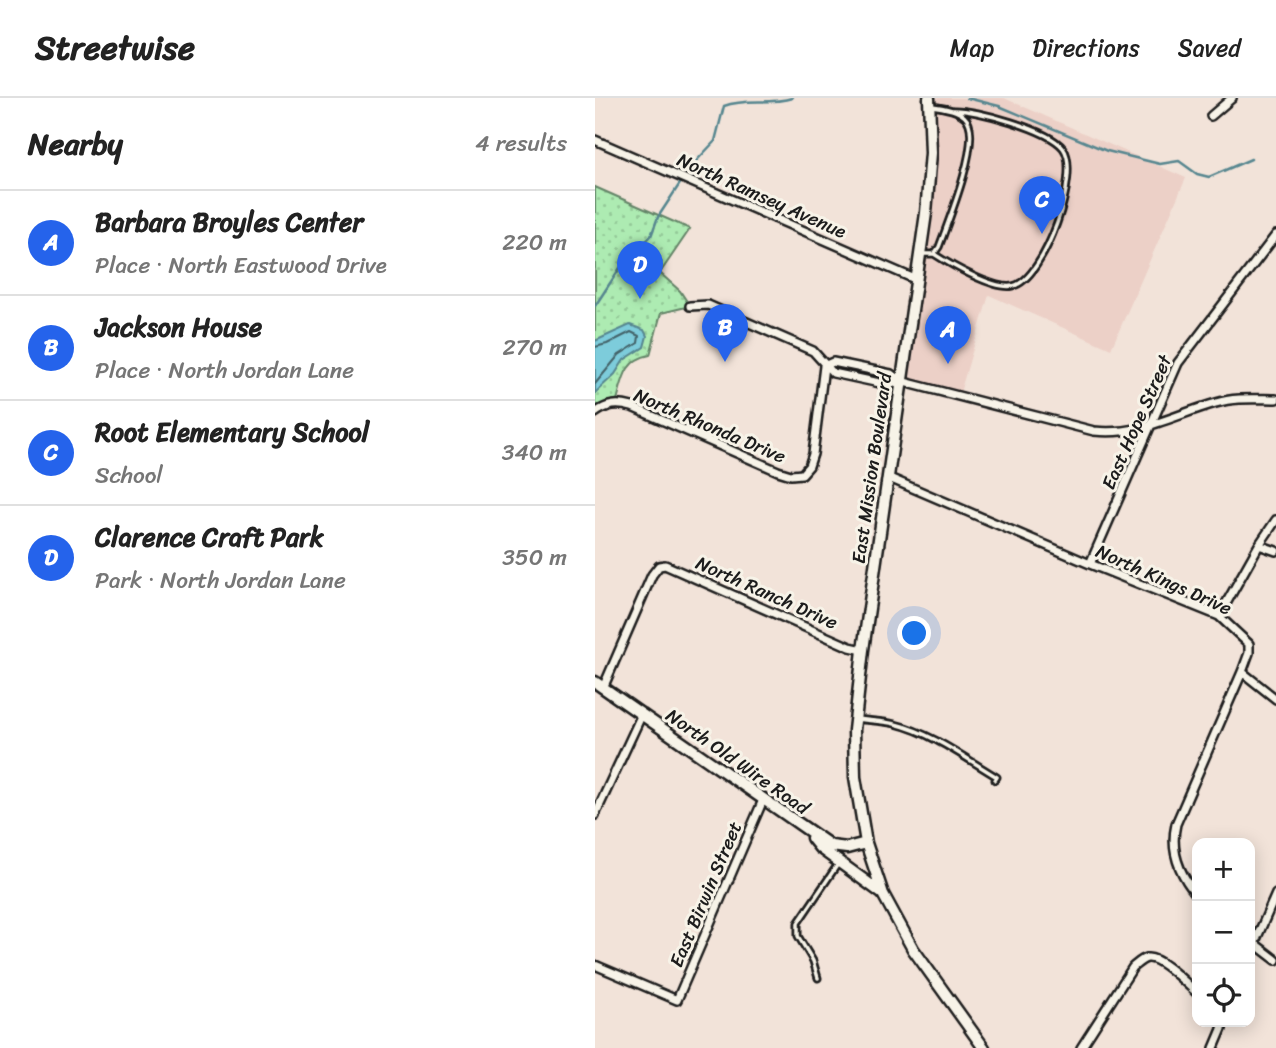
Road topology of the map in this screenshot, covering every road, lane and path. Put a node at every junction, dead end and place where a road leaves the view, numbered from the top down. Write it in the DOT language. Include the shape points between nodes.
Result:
graph roads {
  1 [pos="1232,98"];
  2 [pos="930,102"];
  3 [pos="953,110"];
  4 [pos="1211,116"];
  5 [pos="595,139"];
  6 [pos="1276,235"];
  7 [pos="920,254"];
  8 [pos="935,254"];
  9 [pos="917,280"];
  10 [pos="690,306"];
  11 [pos="824,366"];
  12 [pos="900,381"];
  13 [pos="1276,399"];
  14 [pos="595,413"];
  15 [pos="1151,426"];
  16 [pos="887,477"];
  17 [pos="1276,520"];
  18 [pos="1259,545"];
  19 [pos="1276,551"];
  20 [pos="1090,564"];
  21 [pos="1219,616"];
  22 [pos="863,650"];
  23 [pos="1243,672"];
  24 [pos="599,685"];
  25 [pos="1276,699"];
  26 [pos="642,714"];
  27 [pos="855,719"];
  28 [pos="995,780"];
  29 [pos="763,800"];
  30 [pos="595,815"];
  31 [pos="805,830"];
  32 [pos="866,843"];
  33 [pos="839,862"];
  34 [pos="1192,887"];
  35 [pos="883,894"];
  36 [pos="1276,894"];
  37 [pos="1255,936"];
  38 [pos="1255,944"];
  39 [pos="1276,960"];
  40 [pos="595,965"];
  41 [pos="818,978"];
  42 [pos="1192,989"];
  43 [pos="1222,1027"];
  44 [pos="984,1048"];
  45 [pos="1081,1048"];
  46 [pos="1214,1048"];
  1 -- 4 [label="street"];
  2 -- 3 [label="lane"];
  2 -- 7 [label="main road, East Mission Boulevard" via="931,153"];
  3 -- 8 [label="lane" via="970,126 969,150"];
  3 -- 8 [label="lane" via="995,116 1057,143 1066,154 1067,178 1050,243 1020,284 997,284"];
  5 -- 9 [label="street, North Ramsey Avenue"];
  6 -- 15 [label="street, East Hope Street" via="1185,352"];
  7 -- 8 [label="lane"];
  7 -- 9 [label="main road, East Mission Boulevard"];
  9 -- 12 [label="main road, East Mission Boulevard"];
  10 -- 11 [label="street" via="708,305 801,346 820,357"];
  11 -- 12 [label="street" via="833,362 891,374"];
  11 -- 14 [label="street, North Rhonda Drive" via="813,454 801,474 778,471 632,407 605,406"];
  12 -- 15 [label="street" via="1094,431 1129,432"];
  12 -- 16 [label="main road, East Mission Boulevard"];
  13 -- 15 [label="street" via="1218,402"];
  15 -- 20 [label="street, East Hope Street"];
  16 -- 20 [label="street, North Kings Drive"];
  16 -- 22 [label="main road, East Mission Boulevard"];
  17 -- 18 [label="street"];
  18 -- 19 [label="street"];
  18 -- 21 [label="street"];
  20 -- 21 [label="street, North Kings Drive"];
  21 -- 23 [label="street, North Kings Drive" via="1249,644"];
  22 -- 24 [label="street, North Ranch Drive" via="670,566 659,566"];
  22 -- 27 [label="main road, East Mission Boulevard"];
  23 -- 25 [label="street"];
  23 -- 34 [label="street, North Kings Drive" via="1176,824 1174,853"];
  24 -- 26 [label="main road, North Old Wire Road"];
  26 -- 29 [label="main road, North Old Wire Road"];
  26 -- 30 [label="street"];
  27 -- 28 [label="lane" via="895,724 932,738 986,769"];
  27 -- 32 [label="main road, East Mission Boulevard" via="855,777"];
  29 -- 31 [label="main road, North Old Wire Road"];
  29 -- 40 [label="street, East Birwin Street" via="677,1000"];
  31 -- 32 [label="main road, North Old Wire Road" via="838,848"];
  31 -- 33 [label="main road"];
  32 -- 35 [label="main road, East Mission Boulevard"];
  33 -- 35 [label="main road"];
  33 -- 41 [label="lane" via="798,923 798,936"];
  35 -- 44 [label="main road, East Mission Boulevard" via="913,949"];
  36 -- 37 [label="street"];
  38 -- 39 [label="street"];
  42 -- 45 [label="street" via="1161,962 1147,958 1133,967"];
  43 -- 46 [label="street"];
}
